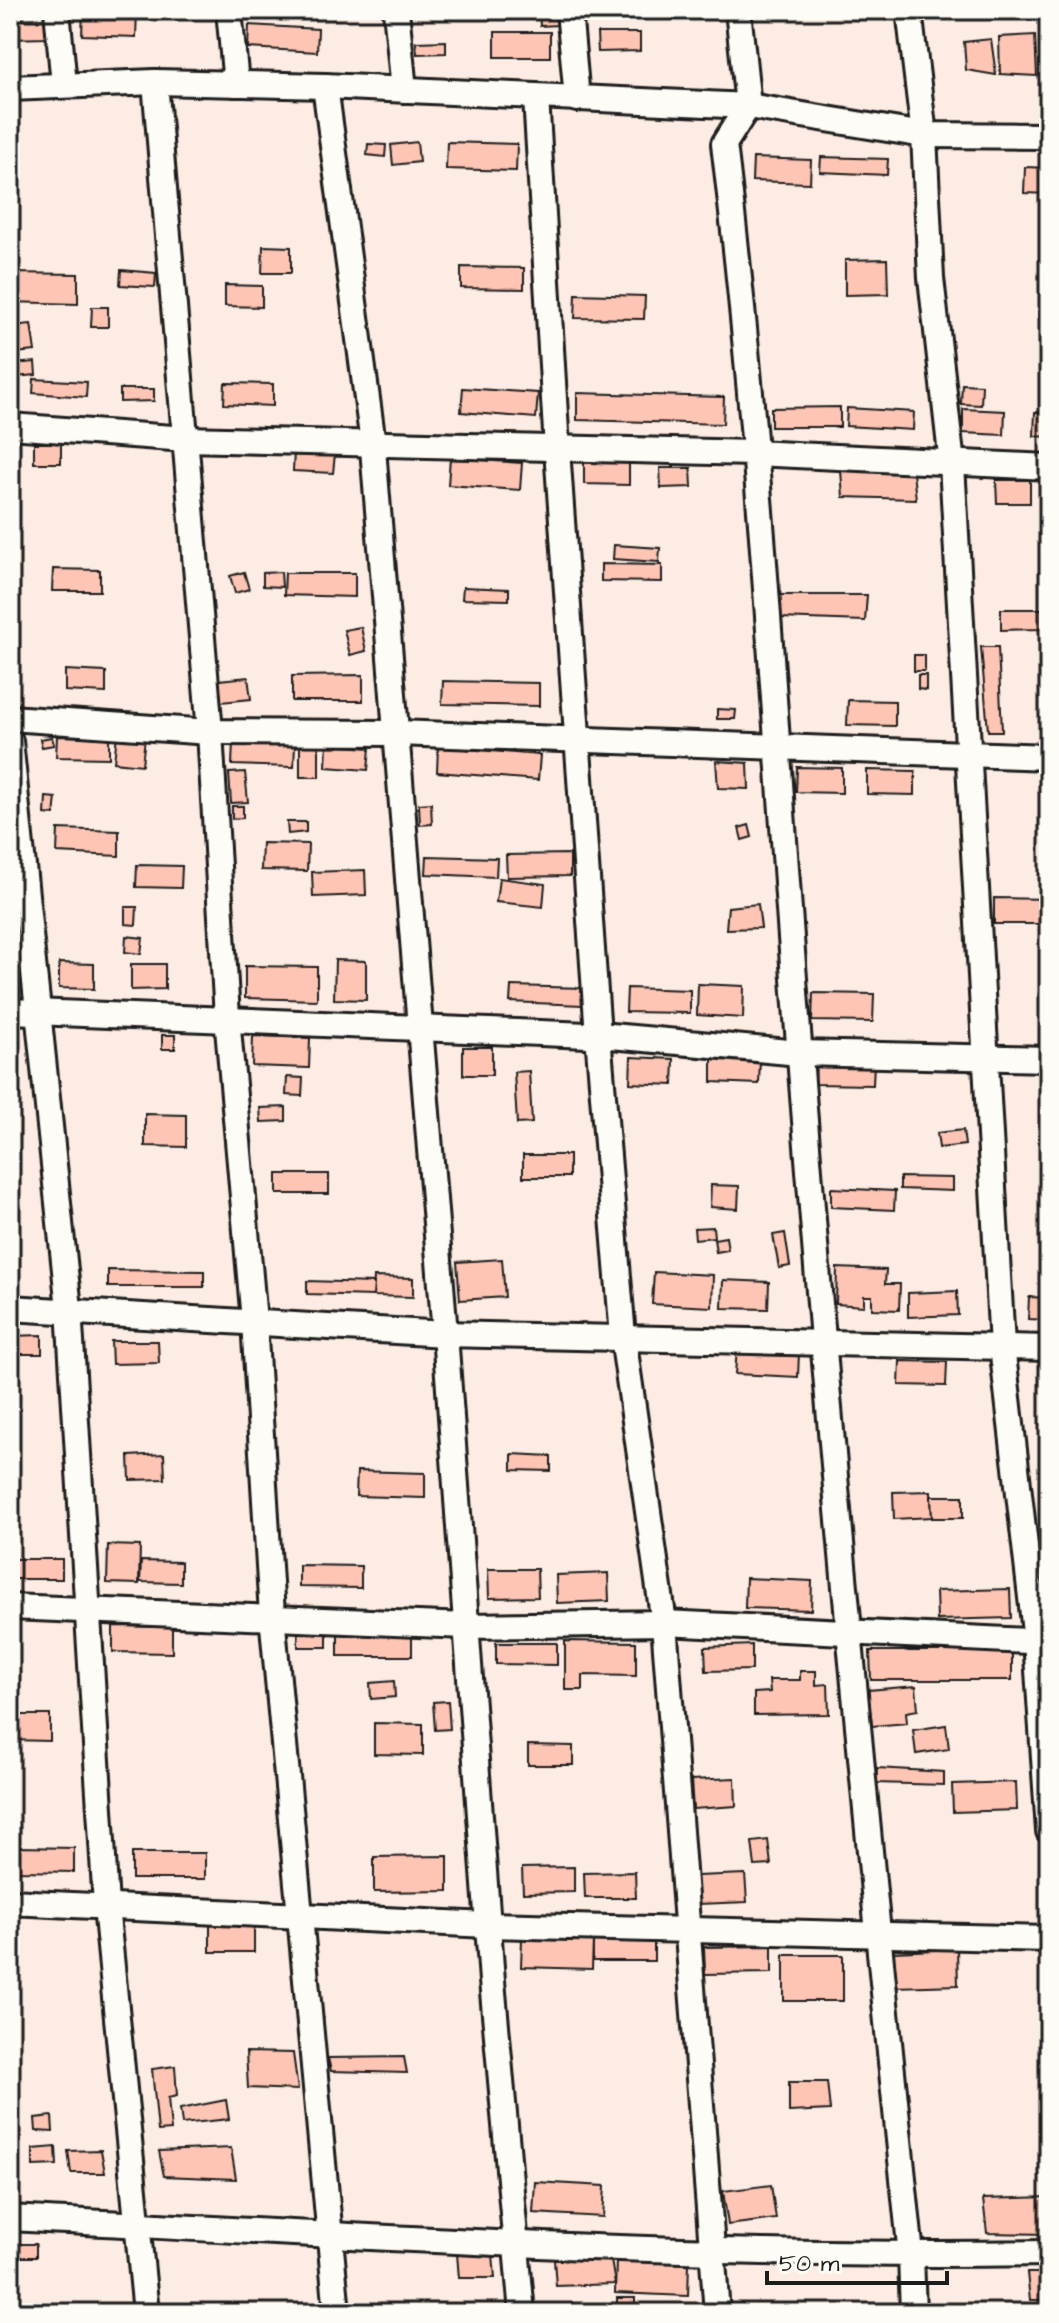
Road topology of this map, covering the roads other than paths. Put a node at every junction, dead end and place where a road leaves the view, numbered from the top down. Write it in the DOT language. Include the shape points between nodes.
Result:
graph roads {
  1 [pos="57,10"];
  2 [pos="229,10"];
  3 [pos="396,10"];
  4 [pos="569,10"];
  5 [pos="738,10"];
  6 [pos="909,10"];
  7 [pos="155,82"];
  8 [pos="236,84"];
  9 [pos="64,85"];
  10 [pos="325,86"];
  11 [pos="10,88"];
  12 [pos="404,90"];
  13 [pos="536,97"];
  14 [pos="577,99"];
  15 [pos="748,106"];
  16 [pos="924,135"];
  17 [pos="1049,136"];
  18 [pos="10,426"];
  19 [pos="186,439"];
  20 [pos="373,445"];
  21 [pos="557,449"];
  22 [pos="753,453"];
  23 [pos="952,464"];
  24 [pos="1049,467"];
  25 [pos="10,718"];
  26 [pos="210,732"];
  27 [pos="396,733"];
  28 [pos="578,740"];
  29 [pos="10,741"];
  30 [pos="780,746"];
  31 [pos="967,756"];
  32 [pos="1049,757"];
  33 [pos="10,1011"];
  34 [pos="39,1012"];
  35 [pos="227,1017"];
  36 [pos="420,1029"];
  37 [pos="598,1035"];
  38 [pos="800,1053"];
  39 [pos="984,1055"];
  40 [pos="1049,1059"];
  41 [pos="10,1308"];
  42 [pos="69,1309"];
  43 [pos="254,1321"];
  44 [pos="445,1334"];
  45 [pos="623,1337"];
  46 [pos="824,1342"];
  47 [pos="1002,1346"];
  48 [pos="1049,1348"];
  49 [pos="10,1607"];
  50 [pos="89,1611"];
  51 [pos="272,1615"];
  52 [pos="664,1623"];
  53 [pos="466,1626"];
  54 [pos="849,1632"];
  55 [pos="1042,1642"];
  56 [pos="1049,1831"];
  57 [pos="10,1902"];
  58 [pos="106,1906"];
  59 [pos="300,1917"];
  60 [pos="488,1925"];
  61 [pos="688,1930"];
  62 [pos="877,1935"];
  63 [pos="1049,1939"];
  64 [pos="10,2218"];
  65 [pos="137,2225"];
  66 [pos="331,2234"];
  67 [pos="516,2246"];
  68 [pos="713,2252"];
  69 [pos="1049,2253"];
  70 [pos="911,2255"];
  71 [pos="146,2313"];
  72 [pos="337,2313"];
  73 [pos="522,2313"];
  74 [pos="717,2313"];
  75 [pos="913,2313"];
  1 -- 9 [label="street"];
  2 -- 8 [label="street"];
  3 -- 12 [label="street"];
  4 -- 14 [label="street"];
  5 -- 15 [label="street"];
  6 -- 16 [label="street"];
  7 -- 8 [label="street"];
  7 -- 9 [label="street"];
  7 -- 19 [label="street"];
  8 -- 10 [label="street"];
  9 -- 11 [label="street"];
  10 -- 12 [label="street"];
  10 -- 20 [label="street"];
  12 -- 13 [label="street"];
  13 -- 14 [label="street"];
  13 -- 21 [label="street"];
  14 -- 15 [label="street"];
  15 -- 16 [label="street"];
  15 -- 22 [label="street" via="724,144"];
  16 -- 17 [label="street"];
  16 -- 23 [label="street" via="931,278"];
  18 -- 19 [label="street"];
  19 -- 20 [label="street"];
  19 -- 26 [label="street"];
  20 -- 21 [label="street"];
  20 -- 27 [label="street"];
  21 -- 22 [label="street"];
  21 -- 28 [label="street"];
  22 -- 23 [label="street"];
  22 -- 30 [label="street"];
  23 -- 24 [label="street"];
  23 -- 31 [label="street"];
  25 -- 26 [label="street"];
  26 -- 27 [label="street"];
  26 -- 35 [label="street"];
  27 -- 28 [label="street"];
  27 -- 36 [label="street"];
  28 -- 30 [label="street"];
  28 -- 37 [label="street"];
  29 -- 34 [label="street"];
  30 -- 31 [label="street"];
  30 -- 38 [label="street"];
  31 -- 32 [label="street"];
  31 -- 39 [label="street"];
  33 -- 34 [label="street"];
  34 -- 35 [label="street"];
  34 -- 42 [label="street"];
  35 -- 36 [label="street"];
  35 -- 43 [label="street"];
  36 -- 37 [label="street"];
  36 -- 44 [label="street"];
  37 -- 38 [label="street"];
  37 -- 45 [label="street"];
  38 -- 39 [label="street"];
  38 -- 46 [label="street"];
  39 -- 40 [label="street"];
  39 -- 47 [label="street"];
  41 -- 42 [label="street"];
  42 -- 43 [label="street"];
  42 -- 50 [label="street"];
  43 -- 44 [label="street"];
  43 -- 51 [label="street"];
  44 -- 45 [label="street"];
  44 -- 53 [label="street"];
  45 -- 46 [label="street"];
  45 -- 52 [label="street"];
  46 -- 47 [label="street"];
  46 -- 54 [label="street"];
  47 -- 48 [label="street"];
  47 -- 55 [label="street"];
  49 -- 50 [label="street"];
  50 -- 51 [label="street"];
  50 -- 58 [label="street"];
  51 -- 53 [label="street"];
  51 -- 59 [label="street"];
  52 -- 53 [label="street"];
  52 -- 54 [label="street"];
  52 -- 61 [label="street"];
  53 -- 60 [label="street"];
  54 -- 55 [label="street"];
  54 -- 62 [label="street"];
  55 -- 56 [label="street"];
  57 -- 58 [label="street"];
  58 -- 59 [label="street"];
  58 -- 65 [label="street"];
  59 -- 60 [label="street"];
  59 -- 66 [label="street"];
  60 -- 61 [label="street"];
  60 -- 67 [label="street"];
  61 -- 62 [label="street"];
  61 -- 68 [label="street"];
  62 -- 63 [label="street"];
  62 -- 70 [label="street"];
  64 -- 65 [label="street"];
  65 -- 66 [label="street"];
  65 -- 71 [label="street"];
  66 -- 67 [label="street"];
  66 -- 72 [label="street"];
  67 -- 68 [label="street"];
  67 -- 73 [label="street"];
  68 -- 70 [label="street"];
  68 -- 74 [label="street"];
  69 -- 70 [label="street"];
  70 -- 75 [label="street"];
}
